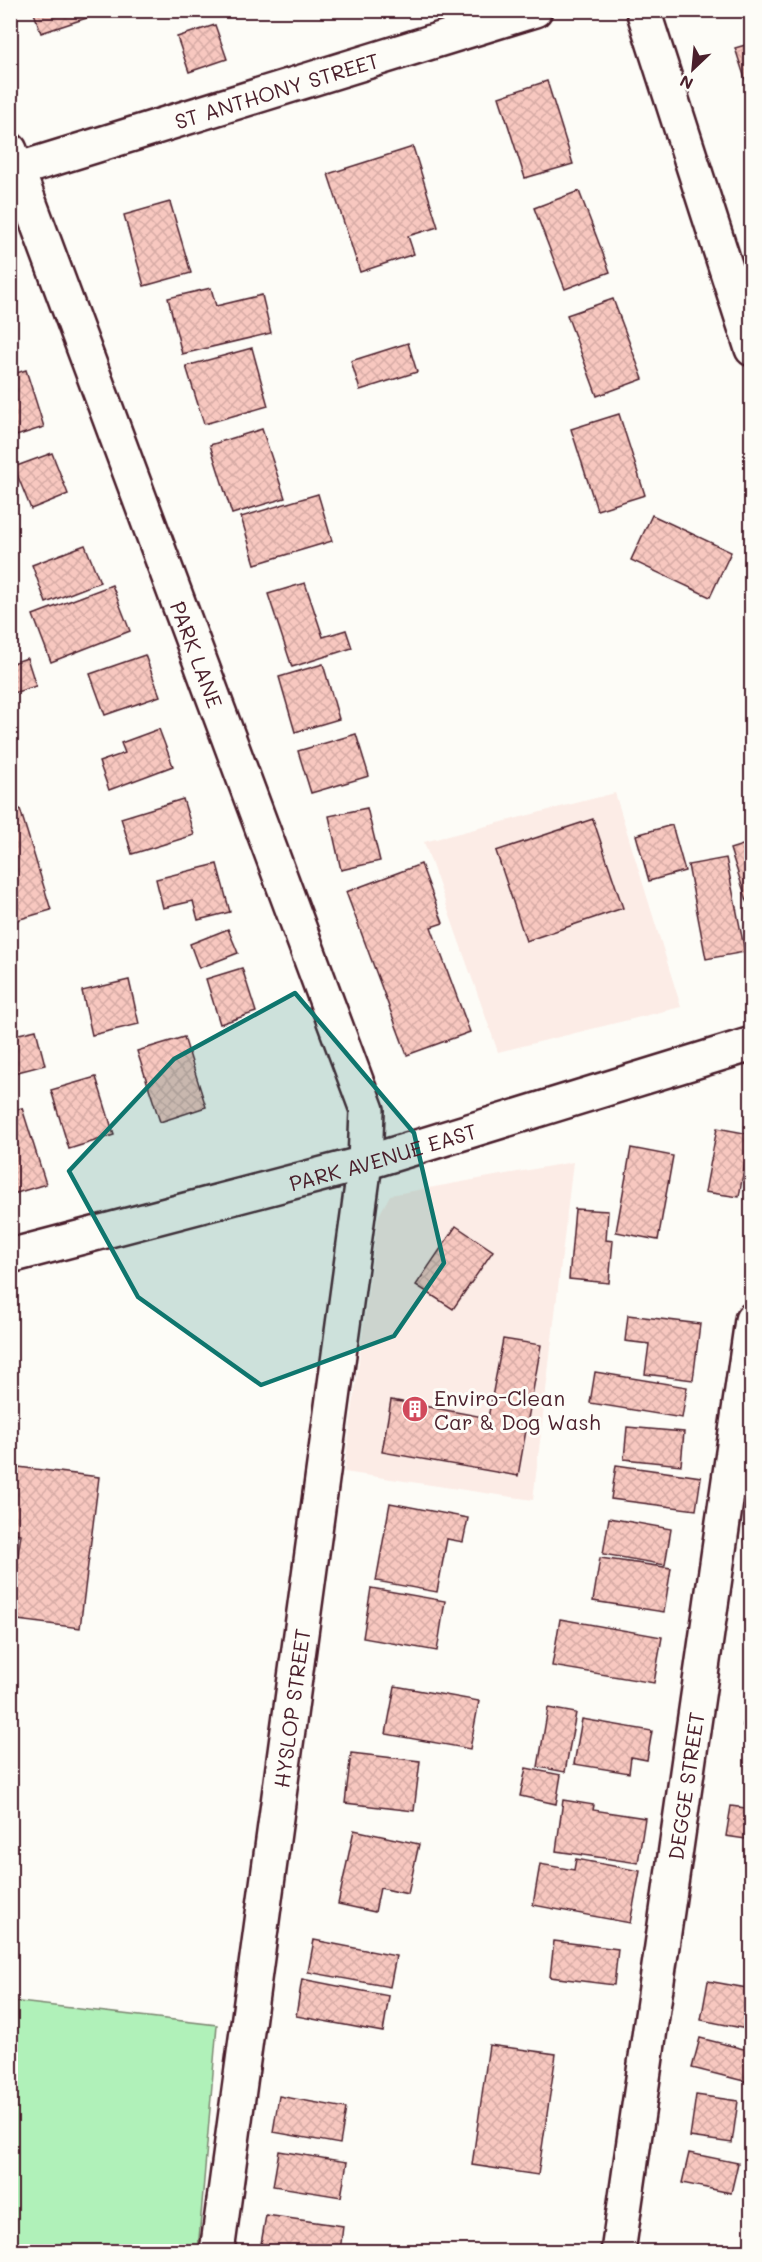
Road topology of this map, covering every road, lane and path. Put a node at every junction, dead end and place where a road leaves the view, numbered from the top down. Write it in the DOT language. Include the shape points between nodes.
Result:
graph roads {
  1 [pos="535,10"];
  2 [pos="643,10"];
  3 [pos="13,164"];
  4 [pos="752,349"];
  5 [pos="752,1044"];
  6 [pos="365,1163"];
  7 [pos="10,1256"];
  8 [pos="752,1320"];
  9 [pos="217,2252"];
  10 [pos="618,2252"];
  1 -- 3 [label="street, ST ANTHONY STREET"];
  2 -- 4 [label="street"];
  3 -- 6 [label="street, PARK LANE" via="367,1110"];
  5 -- 6 [label="street, PARK AVENUE EAST"];
  6 -- 7 [label="street, PARK AVENUE EAST"];
  6 -- 9 [label="street, HYSLOP STREET"];
  8 -- 10 [label="street, DEGGE STREET"];
}
